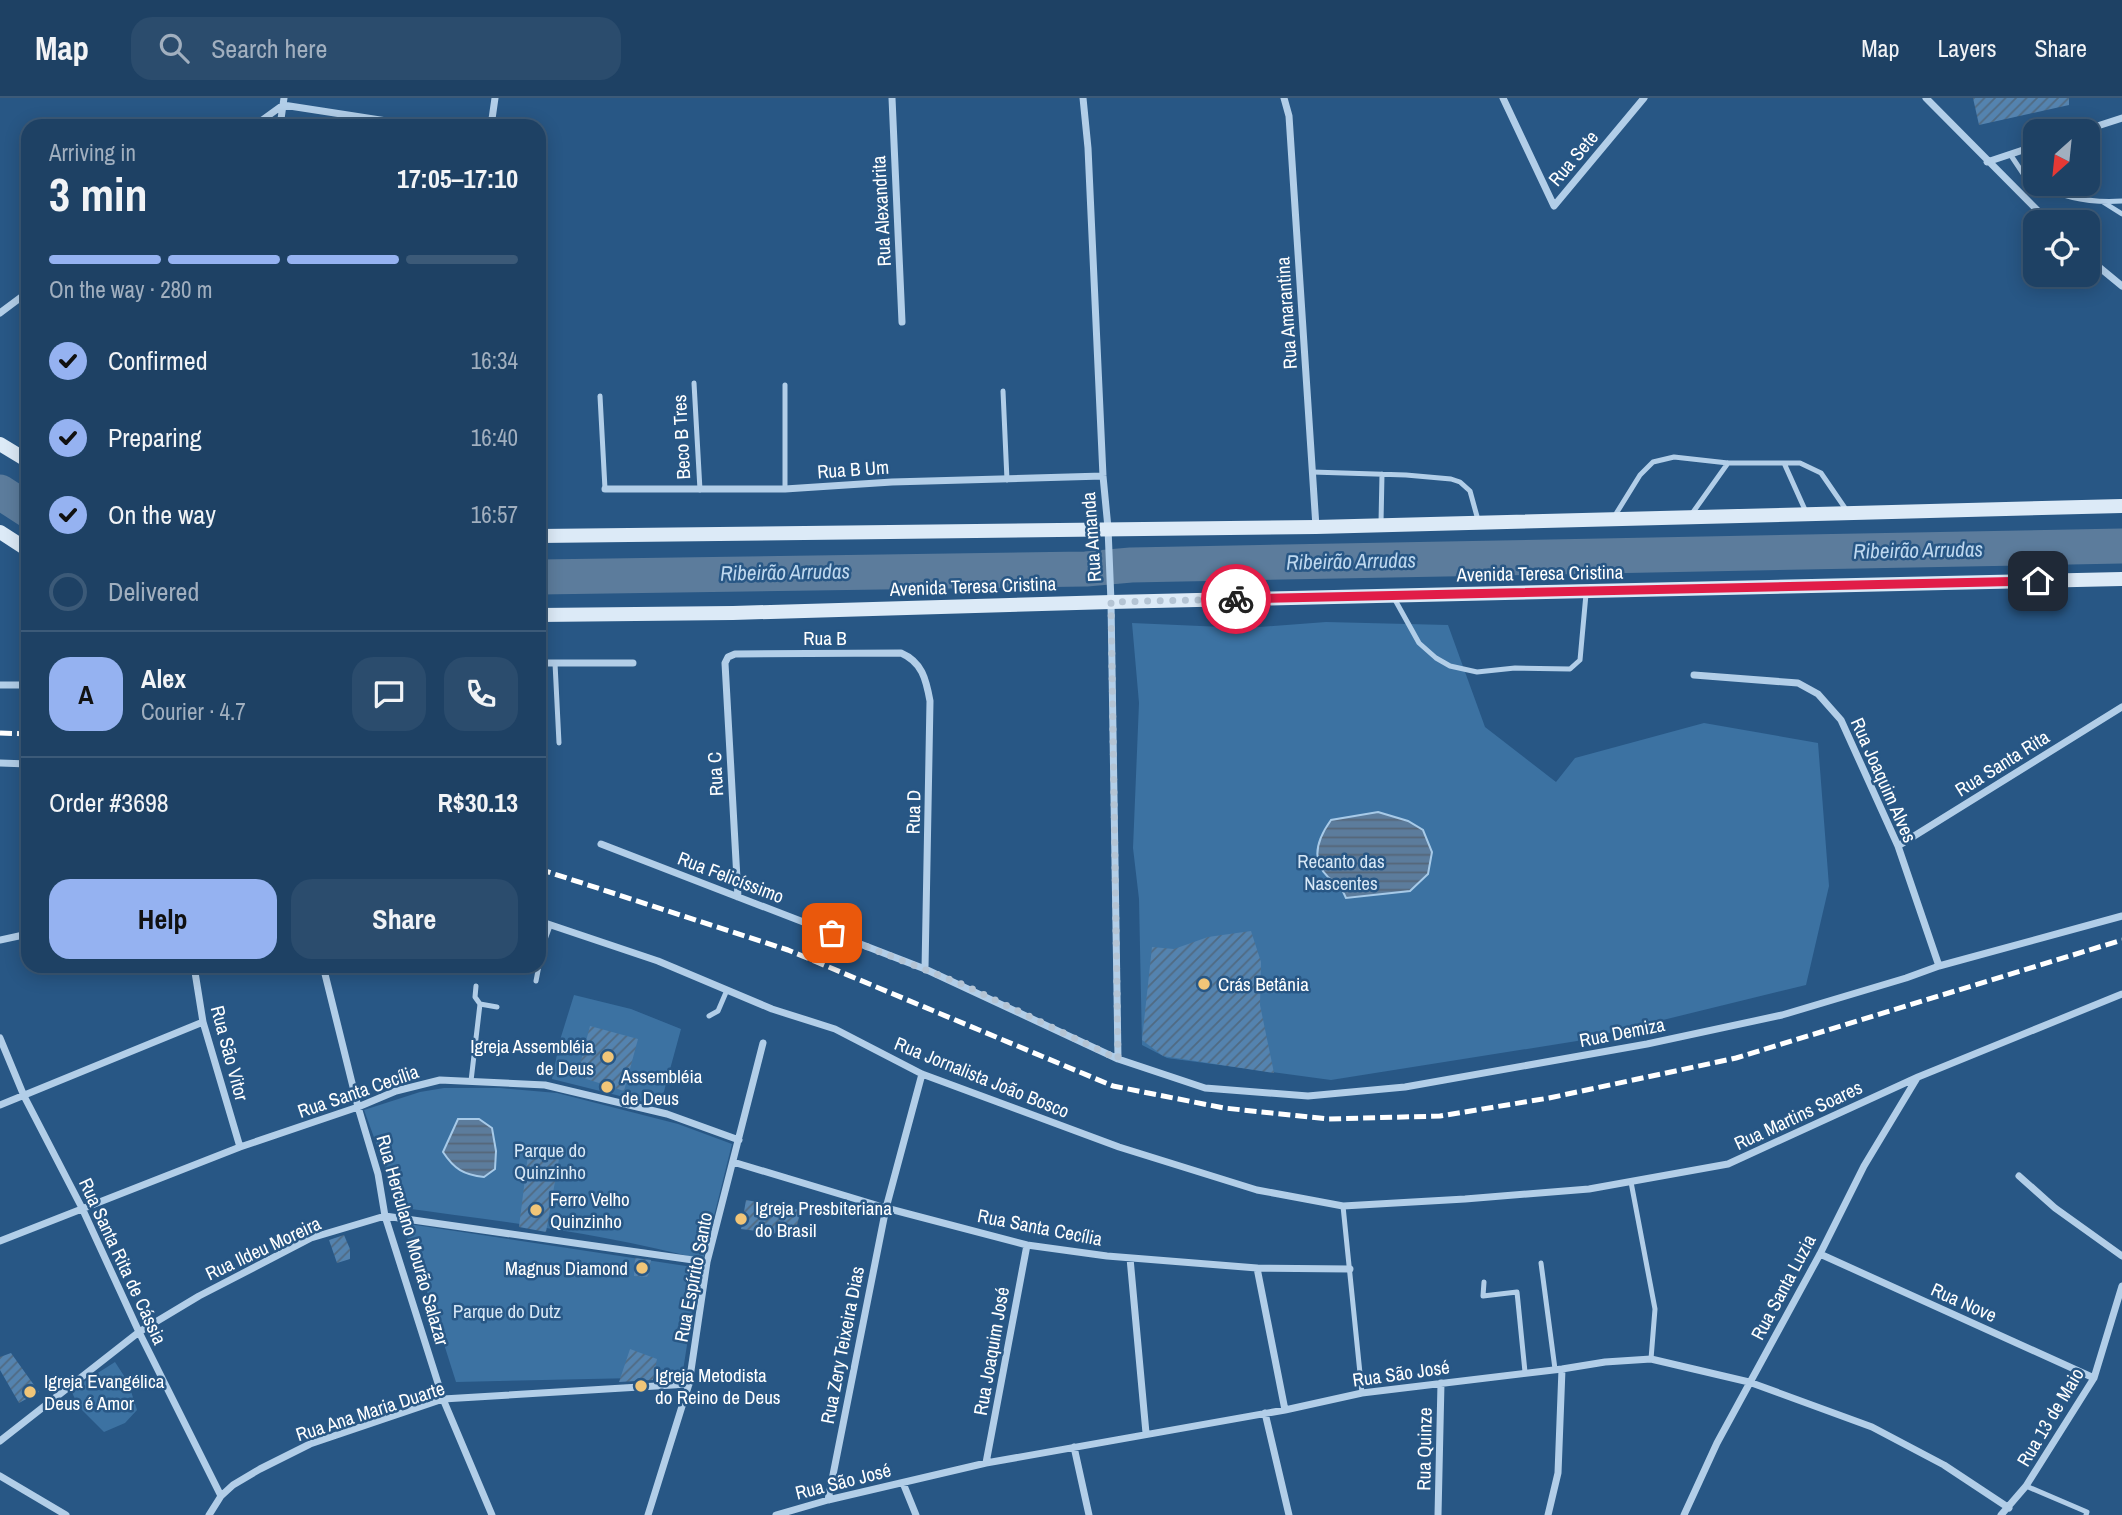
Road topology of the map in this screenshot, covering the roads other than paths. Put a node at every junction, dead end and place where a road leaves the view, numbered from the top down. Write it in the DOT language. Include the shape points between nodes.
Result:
graph roads {
  1 [pos="495,98"];
  2 [pos="892,98"];
  3 [pos="1083,98"];
  4 [pos="1284,98"];
  5 [pos="1503,98"];
  6 [pos="1644,98"];
  7 [pos="1926,98"];
  8 [pos="284,101"];
  9 [pos="2122,118"];
  10 [pos="262,119"];
  11 [pos="281,119"];
  12 [pos="381,119"];
  13 [pos="492,119"];
  14 [pos="2100,125"];
  15 [pos="2023,150"];
  16 [pos="2010,154"];
  17 [pos="1987,162"];
  18 [pos="2023,174"];
  19 [pos="2068,196"];
  20 [pos="2122,201"];
  21 [pos="2103,202"];
  22 [pos="2037,210"];
  23 [pos="2122,214"];
  24 [pos="2100,268"];
  25 [pos="2122,286"];
  26 [pos="21,297"];
  27 [pos="0,313"];
  28 [pos="902,322"];
  29 [pos="694,383"];
  30 [pos="785,385"];
  31 [pos="1003,391"];
  32 [pos="600,396"];
  33 [pos="0,444"];
  34 [pos="21,457"];
  35 [pos="1728,463"];
  36 [pos="1784,463"];
  37 [pos="1312,472"];
  38 [pos="1382,474"];
  39 [pos="1103,475"];
  40 [pos="1007,480"];
  41 [pos="605,489"];
  42 [pos="785,489"];
  43 [pos="699,490"];
  44 [pos="2122,506"];
  45 [pos="1848,513"];
  46 [pos="1807,514"];
  47 [pos="1689,518"];
  48 [pos="1613,519"];
  49 [pos="1479,523"];
  50 [pos="1381,526"];
  51 [pos="1316,527"];
  52 [pos="1108,528"];
  53 [pos="0,531"];
  54 [pos="546,537"];
  55 [pos="21,545"];
  56 [pos="2122,579"];
  57 [pos="1586,591"];
  58 [pos="1392,595"];
  59 [pos="1111,602"];
  60 [pos="546,615"];
  61 [pos="735,654"];
  62 [pos="915,659"];
  63 [pos="546,663"];
  64 [pos="555,663"];
  65 [pos="633,663"];
  66 [pos="1694,675"];
  67 [pos="0,685"];
  68 [pos="21,685"];
  69 [pos="2122,707"];
  70 [pos="559,743"];
  71 [pos="0,763"];
  72 [pos="21,764"];
  73 [pos="601,844"];
  74 [pos="1898,846"];
  75 [pos="738,897"];
  76 [pos="2122,916"];
  77 [pos="546,924"];
  78 [pos="550,926"];
  79 [pos="21,936"];
  80 [pos="546,937"];
  81 [pos="0,940"];
  82 [pos="1938,966"];
  83 [pos="925,969"];
  84 [pos="195,973"];
  85 [pos="325,973"];
  86 [pos="538,973"];
  87 [pos="536,981"];
  88 [pos="476,986"];
  89 [pos="727,990"];
  90 [pos="2122,994"];
  91 [pos="480,1004"];
  92 [pos="497,1007"];
  93 [pos="709,1016"];
  94 [pos="203,1021"];
  95 [pos="0,1038"];
  96 [pos="763,1043"];
  97 [pos="1118,1059"];
  98 [pos="922,1074"];
  99 [pos="1917,1077"];
  100 [pos="471,1081"];
  101 [pos="24,1097"];
  102 [pos="0,1105"];
  103 [pos="358,1107"];
  104 [pos="739,1140"];
  105 [pos="240,1147"];
  106 [pos="733,1162"];
  107 [pos="2019,1176"];
  108 [pos="1631,1182"];
  109 [pos="1343,1206"];
  110 [pos="82,1208"];
  111 [pos="886,1208"];
  112 [pos="386,1216"];
  113 [pos="0,1241"];
  114 [pos="1027,1245"];
  115 [pos="1820,1254"];
  116 [pos="2122,1255"];
  117 [pos="1130,1258"];
  118 [pos="708,1262"];
  119 [pos="1541,1263"];
  120 [pos="1257,1268"];
  121 [pos="1350,1269"];
  122 [pos="1484,1282"];
  123 [pos="2122,1286"];
  124 [pos="139,1332"];
  125 [pos="1651,1359"];
  126 [pos="1559,1369"];
  127 [pos="1525,1372"];
  128 [pos="2094,1378"];
  129 [pos="1749,1382"];
  130 [pos="1441,1383"];
  131 [pos="690,1384"];
  132 [pos="1362,1393"];
  133 [pos="443,1399"];
  134 [pos="1285,1410"];
  135 [pos="1265,1413"];
  136 [pos="1146,1433"];
  137 [pos="0,1441"];
  138 [pos="1074,1447"];
  139 [pos="986,1463"];
  140 [pos="0,1476"];
  141 [pos="903,1483"];
  142 [pos="2026,1486"];
  143 [pos="221,1496"];
  144 [pos="828,1500"];
  145 [pos="2009,1507"];
  146 [pos="66,1515"];
  147 [pos="209,1515"];
  148 [pos="492,1515"];
  149 [pos="648,1515"];
  150 [pos="776,1515"];
  151 [pos="916,1515"];
  152 [pos="1089,1515"];
  153 [pos="1289,1515"];
  154 [pos="1438,1515"];
  155 [pos="1548,1515"];
  156 [pos="1684,1515"];
  157 [pos="2001,1515"];
  158 [pos="2087,1515"];
  1 -- 13 [label="street"];
  2 -- 28 [label="street, Rua Alexandrita"];
  3 -- 39 [label="street, Rua Amanda"];
  4 -- 37 [label="street, Rua Amarantina" via="1289,116"];
  5 -- 6 [label="street, Rua Sete" via="1554,206"];
  7 -- 17 [label="street"];
  8 -- 10 [label="street"];
  8 -- 11 [label="street"];
  8 -- 12 [label="street"];
  9 -- 14 [label="street"];
  15 -- 16 [label="street"];
  16 -- 17 [label="street"];
  16 -- 18 [label="lane"];
  17 -- 22 [label="street"];
  19 -- 21 [label="lane"];
  20 -- 21 [label="lane"];
  21 -- 23 [label="lane"];
  24 -- 25 [label="street"];
  26 -- 27 [label="street"];
  29 -- 43 [label="lane, Beco B Tres"];
  30 -- 42 [label="lane"];
  31 -- 40 [label="lane"];
  32 -- 41 [label="lane"];
  33 -- 34 [label="main road"];
  35 -- 36 [label="lane"];
  35 -- 47 [label="lane"];
  35 -- 48 [label="lane" via="1674,457 1653,462"];
  36 -- 45 [label="lane" via="1800,463 1821,473"];
  36 -- 46 [label="lane"];
  37 -- 38 [label="lane"];
  37 -- 51 [label="street, Rua Amarantina"];
  38 -- 49 [label="lane" via="1460,482 1470,491"];
  38 -- 50 [label="lane"];
  39 -- 40 [label="street, Rua B Um"];
  39 -- 52 [label="street, Rua Amanda"];
  40 -- 42 [label="street, Rua B Um"];
  41 -- 43 [label="street, Rua B Um"];
  42 -- 43 [label="street, Rua B Um"];
  44 -- 45 [label="main road"];
  45 -- 46 [label="main road"];
  46 -- 47 [label="main road"];
  47 -- 48 [label="main road"];
  48 -- 49 [label="main road"];
  49 -- 50 [label="main road"];
  50 -- 51 [label="main road"];
  51 -- 52 [label="main road"];
  52 -- 54 [label="main road"];
  52 -- 59 [label="street, Rua Amanda"];
  53 -- 55 [label="main road"];
  56 -- 57 [label="main road, Avenida Teresa Cristina"];
  57 -- 58 [label="main road, Avenida Teresa Cristina"];
  57 -- 58 [label="lane" via="1580,660 1575,666 1477,672 1450,666 1419,643"];
  58 -- 59 [label="main road, Avenida Teresa Cristina"];
  59 -- 60 [label="main road, Avenida Teresa Cristina"];
  59 -- 97 [label="street, Rua Amanda"];
  61 -- 62 [label="street, Rua B" via="901,653"];
  61 -- 75 [label="street, Rua C" via="724,663"];
  62 -- 83 [label="street, Rua D" via="926,679 930,701"];
  63 -- 64 [label="street"];
  64 -- 65 [label="street"];
  64 -- 70 [label="lane"];
  66 -- 74 [label="street, Rua Joaquim Alves" via="1798,683 1818,694 1841,720"];
  67 -- 68 [label="street"];
  69 -- 74 [label="street, Rua Santa Rita"];
  71 -- 72 [label="street"];
  73 -- 75 [label="street, Rua Felicíssimo"];
  74 -- 82 [label="street, Rua Joaquim Alves"];
  75 -- 83 [label="street, Rua Felicíssimo"];
  76 -- 82 [label="street, Rua Demiza"];
  77 -- 78 [label="street, Rua Jornalista João Bosco"];
  78 -- 80 [label="lane"];
  78 -- 89 [label="street, Rua Jornalista João Bosco" via="658,961"];
  79 -- 81 [label="street"];
  82 -- 97 [label="street, Rua Demiza" via="1782,1016 1405,1087 1308,1096 1205,1088"];
  83 -- 97 [label="street, Rua Felicíssimo"];
  84 -- 94 [label="street, Rua São Vitor"];
  85 -- 103 [label="street, Rua Herculano Mourão Salazar"];
  86 -- 87 [label="lane"];
  88 -- 91 [label="lane"];
  89 -- 93 [label="lane" via="718,1011"];
  89 -- 98 [label="street, Rua Jornalista João Bosco" via="835,1029"];
  90 -- 99 [label="street, Rua Martins Soares"];
  91 -- 92 [label="lane"];
  91 -- 100 [label="lane"];
  94 -- 101 [label="street"];
  94 -- 105 [label="street, Rua São Vitor"];
  95 -- 101 [label="street, Rua Santa Rita de Cássia"];
  96 -- 104 [label="street, Rua Espírito Santo"];
  98 -- 109 [label="street, Rua Jornalista João Bosco" via="1191,1171 1257,1190"];
  98 -- 111 [label="street, Rua Zery Teixeira Dias"];
  99 -- 108 [label="street, Rua Martins Soares" via="1728,1164"];
  99 -- 115 [label="street, Rua Santa Luzia" via="1864,1166"];
  100 -- 103 [label="street, Rua Santa Cecília" via="440,1080"];
  100 -- 104 [label="street, Rua Santa Cecília" via="545,1084 667,1114"];
  101 -- 102 [label="street"];
  101 -- 110 [label="street, Rua Santa Rita de Cássia"];
  103 -- 105 [label="street, Rua Santa Cecília"];
  103 -- 112 [label="street, Rua Herculano Mourão Salazar"];
  104 -- 106 [label="street, Rua Espírito Santo"];
  105 -- 110 [label="street, Rua Santa Cecília"];
  106 -- 111 [label="street, Rua Santa Cecília"];
  106 -- 118 [label="street, Rua Espírito Santo"];
  107 -- 116 [label="street"];
  108 -- 109 [label="street, Rua Martins Soares"];
  108 -- 125 [label="lane" via="1655,1309"];
  109 -- 121 [label="lane"];
  110 -- 113 [label="street, Rua Santa Cecília"];
  110 -- 124 [label="street, Rua Santa Rita de Cássia"];
  111 -- 114 [label="street, Rua Santa Cecília"];
  111 -- 144 [label="street, Rua Zery Teixeira Dias"];
  112 -- 118 [label="street, Rua Ildeu Moreira"];
  112 -- 124 [label="street, Rua Ildeu Moreira" via="311,1238"];
  112 -- 133 [label="street, Rua Herculano Mourão Salazar"];
  114 -- 117 [label="street, Rua Santa Cecília"];
  114 -- 139 [label="street, Rua Joaquim José"];
  115 -- 128 [label="street, Rua Nove"];
  115 -- 129 [label="street, Rua Santa Luzia"];
  117 -- 120 [label="street, Rua Santa Cecília"];
  117 -- 136 [label="street"];
  118 -- 131 [label="street, Rua Espírito Santo"];
  119 -- 126 [label="lane"];
  120 -- 121 [label="street, Rua Santa Cecília"];
  120 -- 134 [label="street"];
  121 -- 132 [label="lane"];
  122 -- 127 [label="lane" via="1483,1296 1517,1292"];
  123 -- 128 [label="street, Rua 13 de Maio"];
  124 -- 137 [label="street, Rua Ildeu Moreira"];
  124 -- 143 [label="street, Rua Santa Rita de Cássia"];
  125 -- 126 [label="street, Rua São José"];
  125 -- 129 [label="street, Rua São José"];
  126 -- 127 [label="street, Rua São José"];
  126 -- 155 [label="street" via="1558,1473"];
  127 -- 130 [label="street, Rua São José"];
  128 -- 142 [label="street, Rua 13 de Maio"];
  129 -- 145 [label="street, Rua São José" via="1872,1427"];
  129 -- 156 [label="street, Rua Santa Luzia"];
  130 -- 132 [label="street, Rua São José"];
  130 -- 154 [label="street, Rua Quinze"];
  131 -- 133 [label="street, Rua Ana Maria Duarte"];
  131 -- 149 [label="street, Rua Espírito Santo"];
  132 -- 134 [label="street, Rua São José"];
  133 -- 143 [label="street, Rua Ana Maria Duarte" via="310,1444 251,1474"];
  133 -- 148 [label="street, Rua Herculano Mourão Salazar"];
  134 -- 135 [label="street, Rua São José"];
  135 -- 136 [label="street, Rua São José"];
  135 -- 153 [label="street"];
  136 -- 138 [label="street, Rua São José"];
  138 -- 139 [label="street, Rua São José"];
  138 -- 152 [label="street"];
  139 -- 141 [label="street, Rua São José"];
  140 -- 146 [label="street"];
  141 -- 144 [label="street, Rua São José"];
  141 -- 151 [label="street"];
  142 -- 145 [label="street, Rua 13 de Maio"];
  142 -- 158 [label="lane"];
  143 -- 147 [label="street, Rua Ana Maria Duarte"];
  144 -- 150 [label="street, Rua São José"];
  145 -- 157 [label="street, Rua 13 de Maio"];
}
